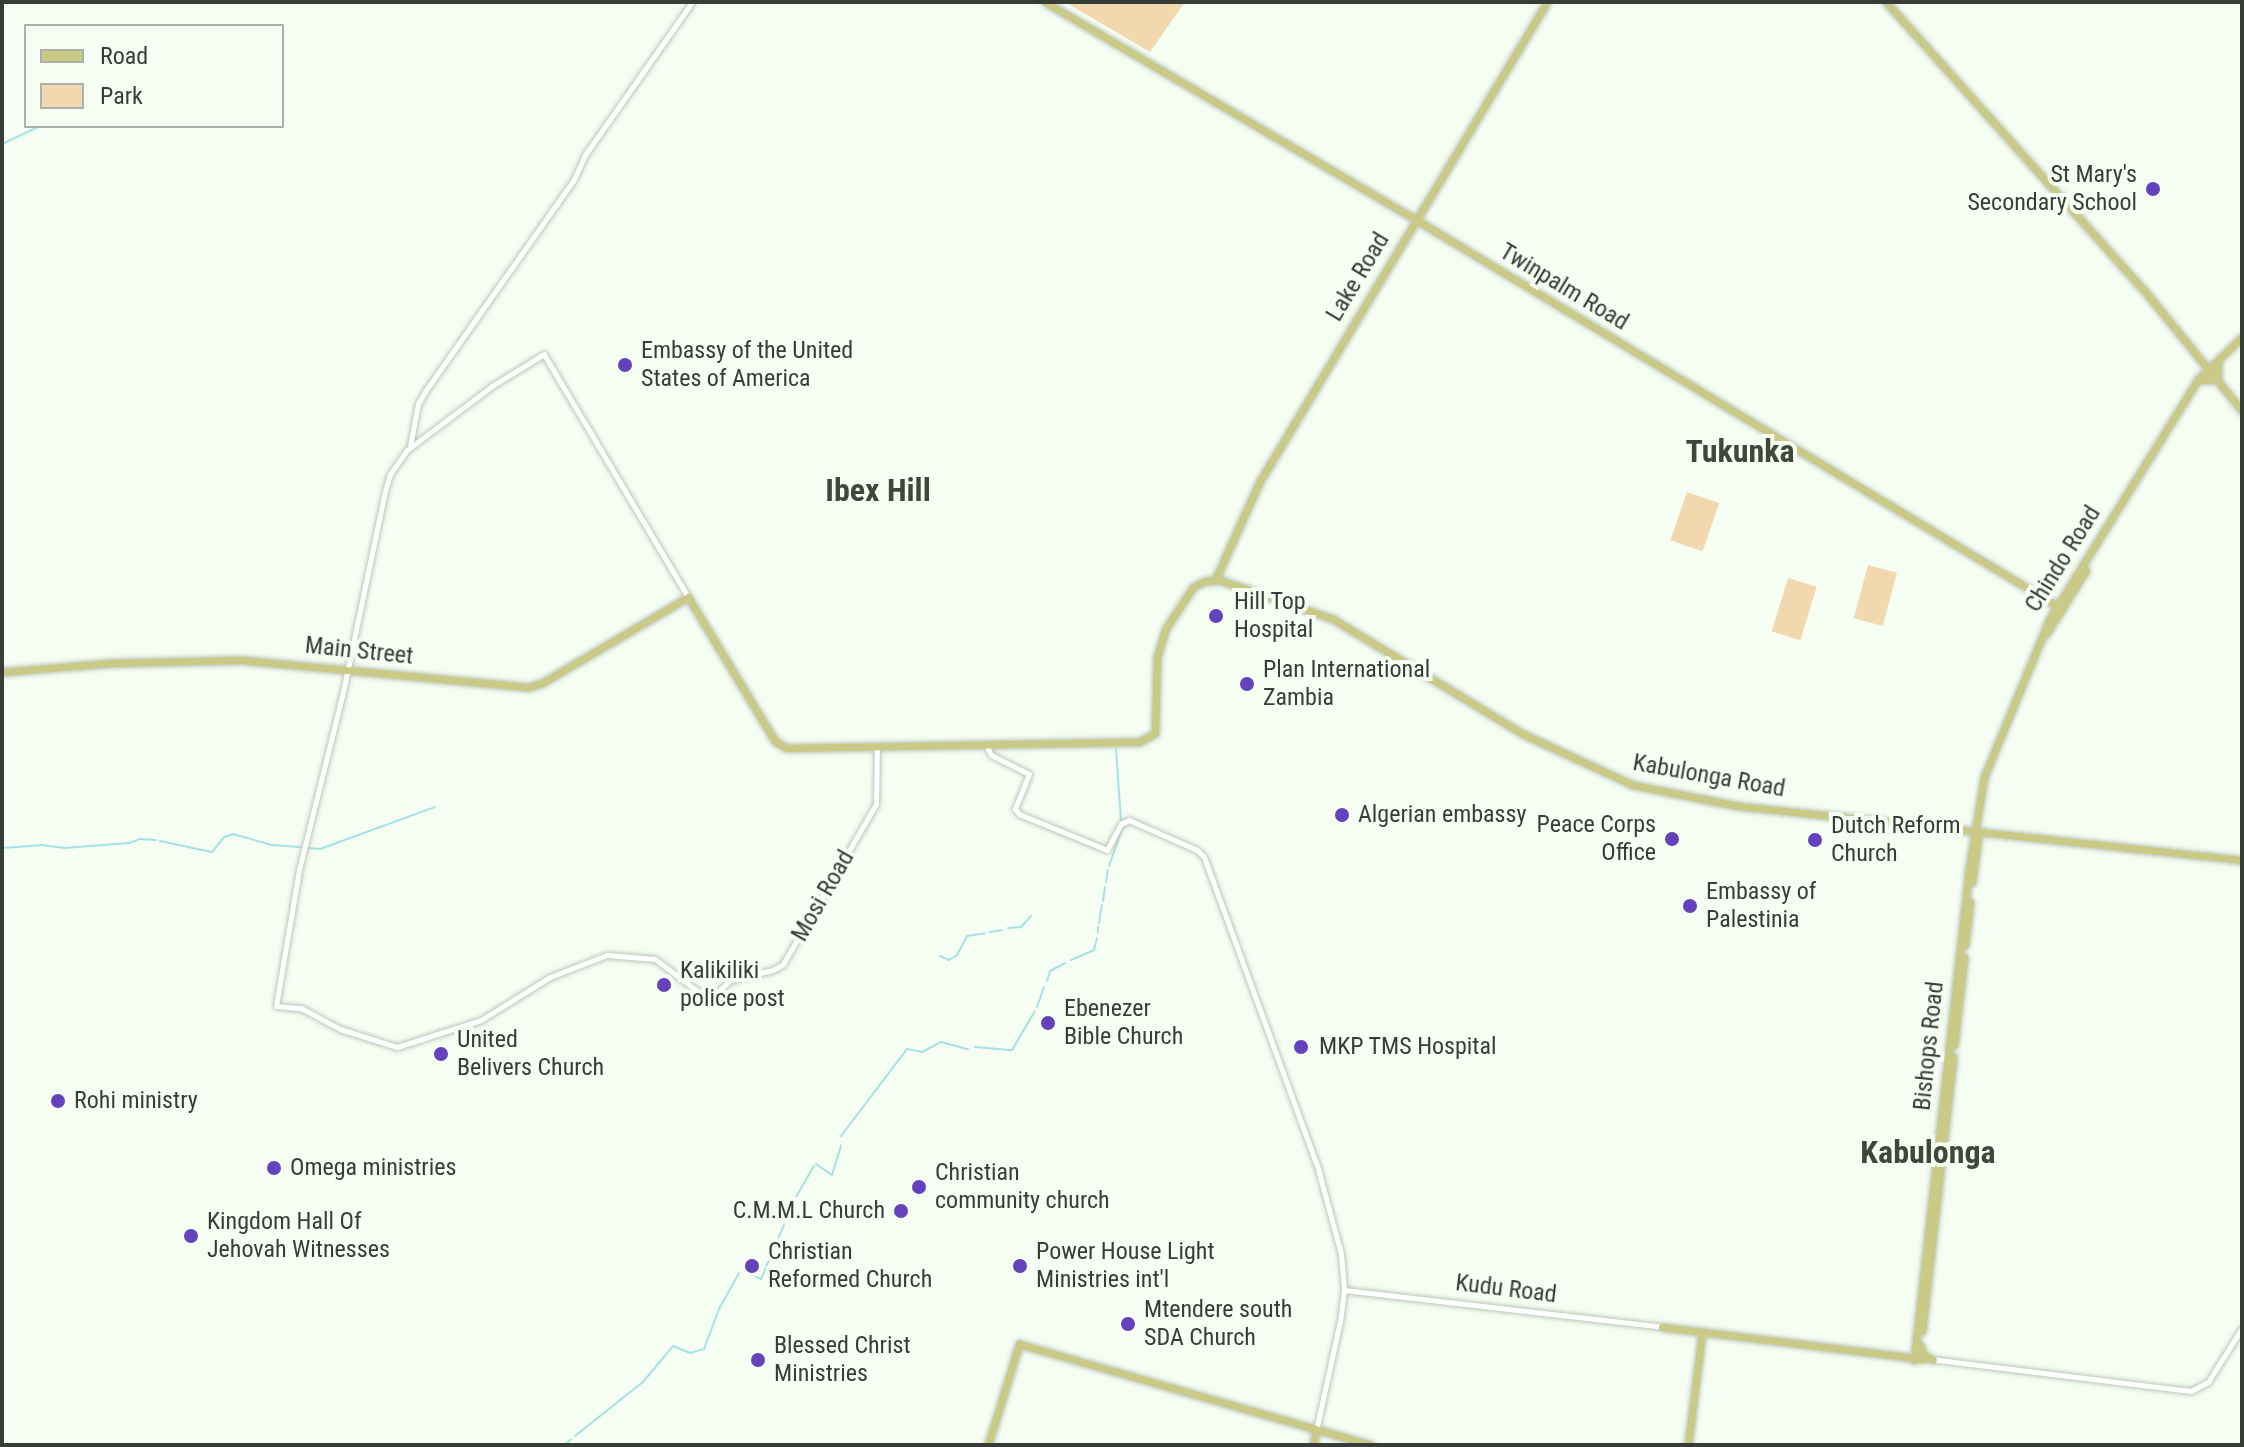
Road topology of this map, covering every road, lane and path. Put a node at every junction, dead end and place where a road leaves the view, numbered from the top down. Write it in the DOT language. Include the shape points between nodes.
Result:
graph roads {
  1 [pos="692,2"];
  2 [pos="1045,2"];
  3 [pos="1547,2"];
  4 [pos="1886,2"];
  5 [pos="1421,210"];
  6 [pos="1402,215"];
  7 [pos="1415,221"];
  8 [pos="1428,227"];
  9 [pos="1408,231"];
  10 [pos="2242,339"];
  11 [pos="2201,358"];
  12 [pos="2218,360"];
  13 [pos="2210,368"];
  14 [pos="2203,376"];
  15 [pos="2218,379"];
  16 [pos="2242,411"];
  17 [pos="415,431"];
  18 [pos="423,436"];
  19 [pos="407,450"];
  20 [pos="1215,580"];
  21 [pos="688,597"];
  22 [pos="2060,608"];
  23 [pos="347,670"];
  24 [pos="2,672"];
  25 [pos="986,745"];
  26 [pos="877,747"];
  27 [pos="1976,832"];
  28 [pos="2242,860"];
  29 [pos="1344,1290"];
  30 [pos="1662,1327"];
  31 [pos="2242,1328"];
  32 [pos="1704,1331"];
  33 [pos="1918,1345"];
  34 [pos="1700,1352"];
  35 [pos="1904,1355"];
  36 [pos="1917,1358"];
  37 [pos="1933,1360"];
  38 [pos="1316,1431"];
  39 [pos="988,1445"];
  40 [pos="1313,1445"];
  41 [pos="1371,1445"];
  42 [pos="1690,1445"];
  1 -- 17 [label="street" via="426,390 418,404"];
  2 -- 6 [label="main road, Twinpalm Road"];
  3 -- 5 [label="main road, Lake Road"];
  4 -- 11 [label="main road"];
  5 -- 7 [label="main road, Lake Road"];
  5 -- 8 [label="main road"];
  6 -- 7 [label="main road, Twinpalm Road"];
  6 -- 9 [label="main road"];
  7 -- 8 [label="main road, Twinpalm Road"];
  7 -- 9 [label="main road, Lake Road"];
  8 -- 22 [label="main road, Twinpalm Road"];
  9 -- 20 [label="main road, Lake Road" via="1250,499"];
  10 -- 12 [label="main road, Chindo Road"];
  11 -- 12 [label="main road"];
  11 -- 13 [label="main road"];
  11 -- 14 [label="main road"];
  12 -- 13 [label="main road, Chindo Road"];
  12 -- 15 [label="main road"];
  13 -- 14 [label="main road, Chindo Road"];
  13 -- 15 [label="main road"];
  14 -- 15 [label="main road"];
  14 -- 22 [label="main road, Chindo Road"];
  15 -- 16 [label="main road"];
  17 -- 18 [label="street"];
  17 -- 19 [label="street"];
  18 -- 19 [label="street"];
  18 -- 21 [label="street" via="544,354"];
  19 -- 23 [label="street" via="387,483"];
  20 -- 25 [label="main road" via="1193,587 1160,641 1152,738"];
  20 -- 27 [label="main road, Kabulonga Road" via="1333,619 1523,734 1633,785 1738,806"];
  21 -- 23 [label="main road, Main Street" via="535,686"];
  21 -- 26 [label="main road" via="778,745"];
  22 -- 27 [label="main road, Chindo Road" via="2035,646 2000,735 1980,791"];
  23 -- 24 [label="main road, Main Street" via="225,659"];
  23 -- 26 [label="street, Mosi Road" via="301,859 276,1006 301,1008 340,1029 397,1047 481,1020 550,977 607,955 655,959 709,998 730,980 783,964 876,804"];
  25 -- 26 [label="main road"];
  25 -- 29 [label="street" via="991,755 1029,774 1015,809 1019,814 1107,850 1121,824 1129,820 1201,852 1317,1165 1339,1243"];
  27 -- 28 [label="main road, Kabulonga Road"];
  27 -- 33 [label="main road, Bishops Road"];
  29 -- 30 [label="street, Kudu Road"];
  29 -- 38 [label="street"];
  30 -- 32 [label="main road, Kudu Road"];
  30 -- 34 [label="main road" via="1694,1338"];
  31 -- 37 [label="street, Kudu Road" via="2208,1382 2191,1391"];
  32 -- 34 [label="main road"];
  32 -- 35 [label="main road, Kudu Road"];
  32 -- 36 [label="main road, Kudu Road"];
  32 -- 42 [label="main road"];
  33 -- 35 [label="main road"];
  33 -- 36 [label="main road, Bishops Road"];
  33 -- 37 [label="main road"];
  34 -- 42 [label="main road"];
  35 -- 36 [label="main road, Kudu Road"];
  36 -- 37 [label="street, Kudu Road"];
  38 -- 39 [label="main road" via="1019,1344"];
  38 -- 40 [label="main road"];
  38 -- 41 [label="main road"];
}
